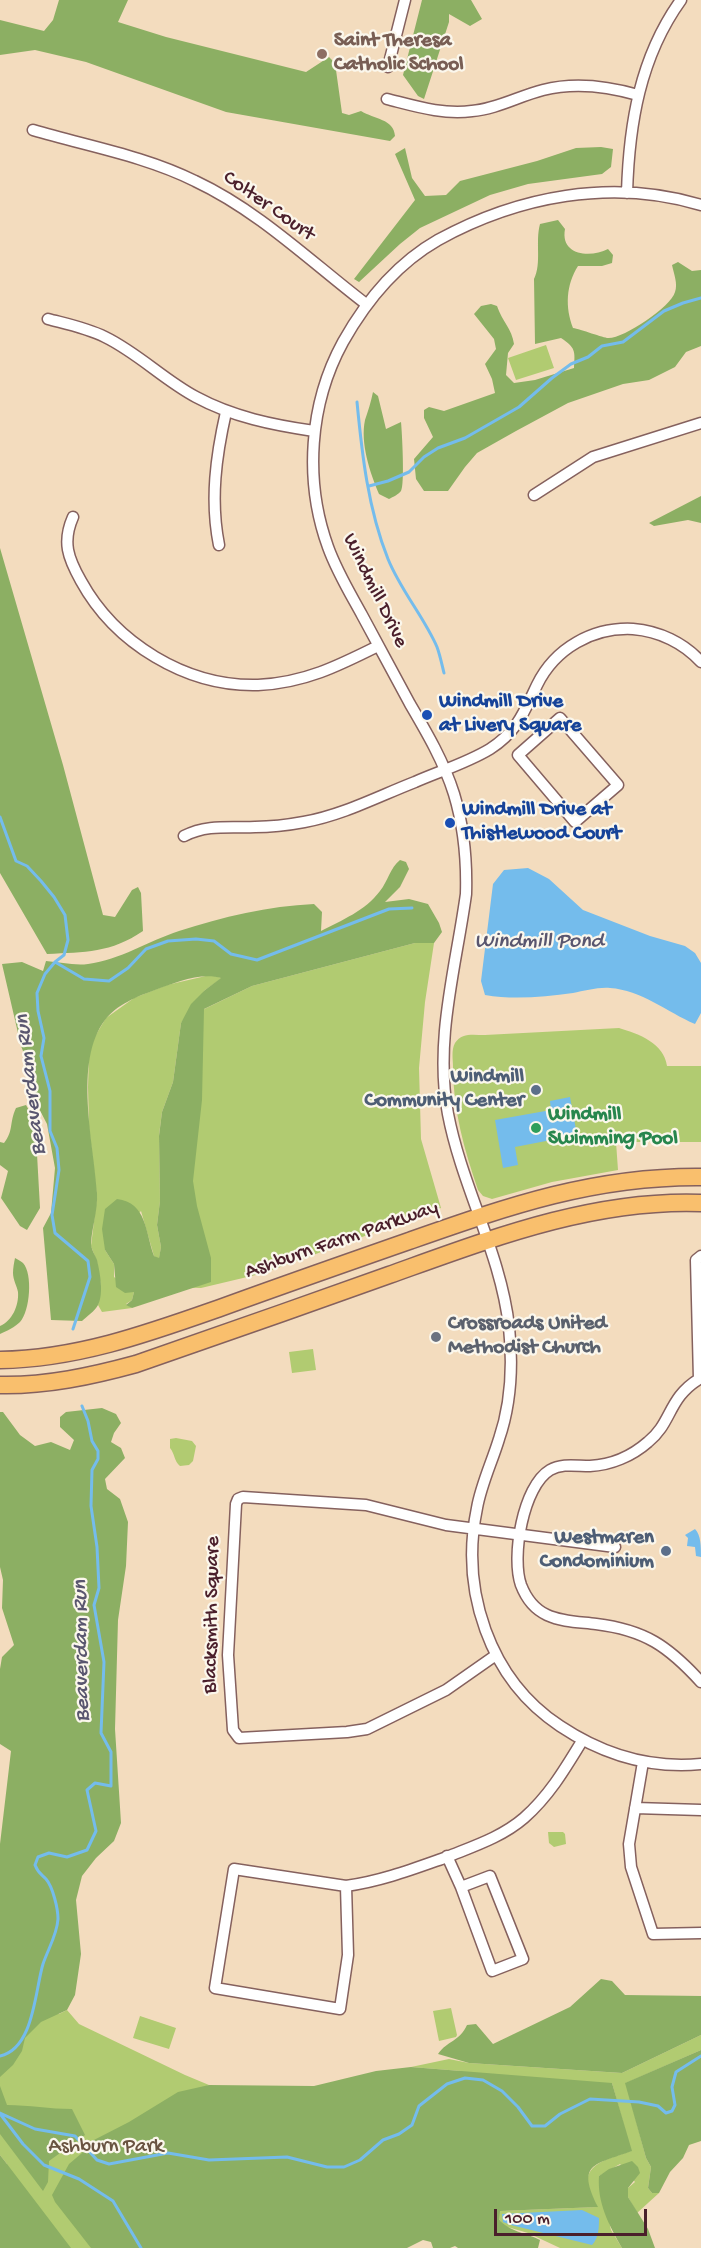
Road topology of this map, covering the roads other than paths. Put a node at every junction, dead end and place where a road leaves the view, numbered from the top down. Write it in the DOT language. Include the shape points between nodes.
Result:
graph roads {
  1 [pos="405,0"];
  2 [pos="681,0"];
  3 [pos="388,67"];
  4 [pos="638,95"];
  5 [pos="387,99"];
  6 [pos="33,130"];
  7 [pos="627,193"];
  8 [pos="701,205"];
  9 [pos="366,304"];
  10 [pos="48,319"];
  11 [pos="226,412"];
  12 [pos="701,423"];
  13 [pos="314,431"];
  14 [pos="534,495"];
  15 [pos="73,517"];
  16 [pos="219,545"];
  17 [pos="378,646"];
  18 [pos="701,662"];
  19 [pos="504,739"];
  20 [pos="518,755"];
  21 [pos="445,769"];
  22 [pos="184,836"];
  23 [pos="701,1178"];
  24 [pos="701,1203"];
  25 [pos="479,1217"];
  26 [pos="486,1240"];
  27 [pos="701,1256"];
  28 [pos="0,1360"];
  29 [pos="700,1380"];
  30 [pos="0,1385"];
  31 [pos="474,1528"];
  32 [pos="520,1535"];
  33 [pos="615,1547"];
  34 [pos="496,1655"];
  35 [pos="701,1682"];
  36 [pos="582,1741"];
  37 [pos="643,1762"];
  38 [pos="701,1764"];
  39 [pos="635,1808"];
  40 [pos="701,1810"];
  41 [pos="447,1857"];
  42 [pos="346,1886"];
  43 [pos="460,1887"];
  44 [pos="701,1933"];
  1 -- 3 [label="street"];
  2 -- 4 [label="street" via="659,35"];
  4 -- 5 [label="street" via="576,86 541,90 475,111 456,112"];
  4 -- 7 [label="street" via="630,139"];
  6 -- 9 [label="street, Colter Court" via="158,165 222,195"];
  7 -- 8 [label="street, Windmill Drive"];
  7 -- 9 [label="street, Windmill Drive" via="549,198 476,220 406,262"];
  9 -- 13 [label="street, Windmill Drive" via="332,365"];
  10 -- 11 [label="street" via="104,336 162,377"];
  11 -- 13 [label="street"];
  11 -- 16 [label="street" via="215,469"];
  12 -- 14 [label="street" via="593,457"];
  13 -- 17 [label="street, Windmill Drive" via="314,478 327,546"];
  15 -- 17 [label="street" via="67,531 67,550 91,598 137,646 178,669 232,683 282,683 307,679"];
  17 -- 21 [label="street, Windmill Drive"];
  18 -- 19 [label="street" via="681,644 651,632 626,629 592,635 577,641 552,662 524,715"];
  19 -- 20 [label="street"];
  19 -- 21 [label="street"];
  20 -- 20 [label="street" via="560,718 618,785 575,822"];
  21 -- 22 [label="street" via="323,818 281,826 213,827"];
  21 -- 25 [label="street, Windmill Drive" via="462,822 467,874 443,1069 453,1136"];
  23 -- 25 [label="main road, Ashburn Farm Parkway" via="640,1179 596,1185"];
  24 -- 26 [label="main road" via="640,1205 568,1216"];
  25 -- 26 [label="street, Windmill Drive"];
  25 -- 28 [label="main road, Ashburn Farm Parkway" via="123,1341 64,1354"];
  26 -- 30 [label="main road" via="136,1364 36,1384"];
  26 -- 31 [label="street, Windmill Drive" via="505,1300 511,1369 505,1419 477,1506"];
  27 -- 29 [label="street" via="696,1260"];
  29 -- 32 [label="street" via="680,1393 659,1431 640,1449 601,1465 569,1465 549,1470 530,1494"];
  31 -- 32 [label="street, Blacksmith Square"];
  31 -- 34 [label="street, Windmill Drive" via="472,1563 476,1597"];
  31 -- 34 [label="street, Blacksmith Square" via="351,1503 238,1499 228,1655 233,1730 244,1738 367,1729 446,1690"];
  32 -- 33 [label="street, Blacksmith Square"];
  32 -- 35 [label="street" via="519,1578 534,1608 548,1616 619,1627 649,1637"];
  34 -- 36 [label="street, Windmill Drive" via="544,1716"];
  36 -- 37 [label="street, Windmill Drive"];
  36 -- 41 [label="street" via="550,1790 526,1816 490,1840"];
  37 -- 38 [label="street, Windmill Drive"];
  37 -- 39 [label="street"];
  39 -- 40 [label="street"];
  39 -- 44 [label="street" via="629,1834 631,1867 653,1934"];
  41 -- 42 [label="street" via="384,1879"];
  41 -- 43 [label="street"];
  42 -- 42 [label="street" via="348,1955 340,2009 215,1989 234,1869"];
  43 -- 43 [label="street" via="490,1876 523,1959 492,1971"];
}
